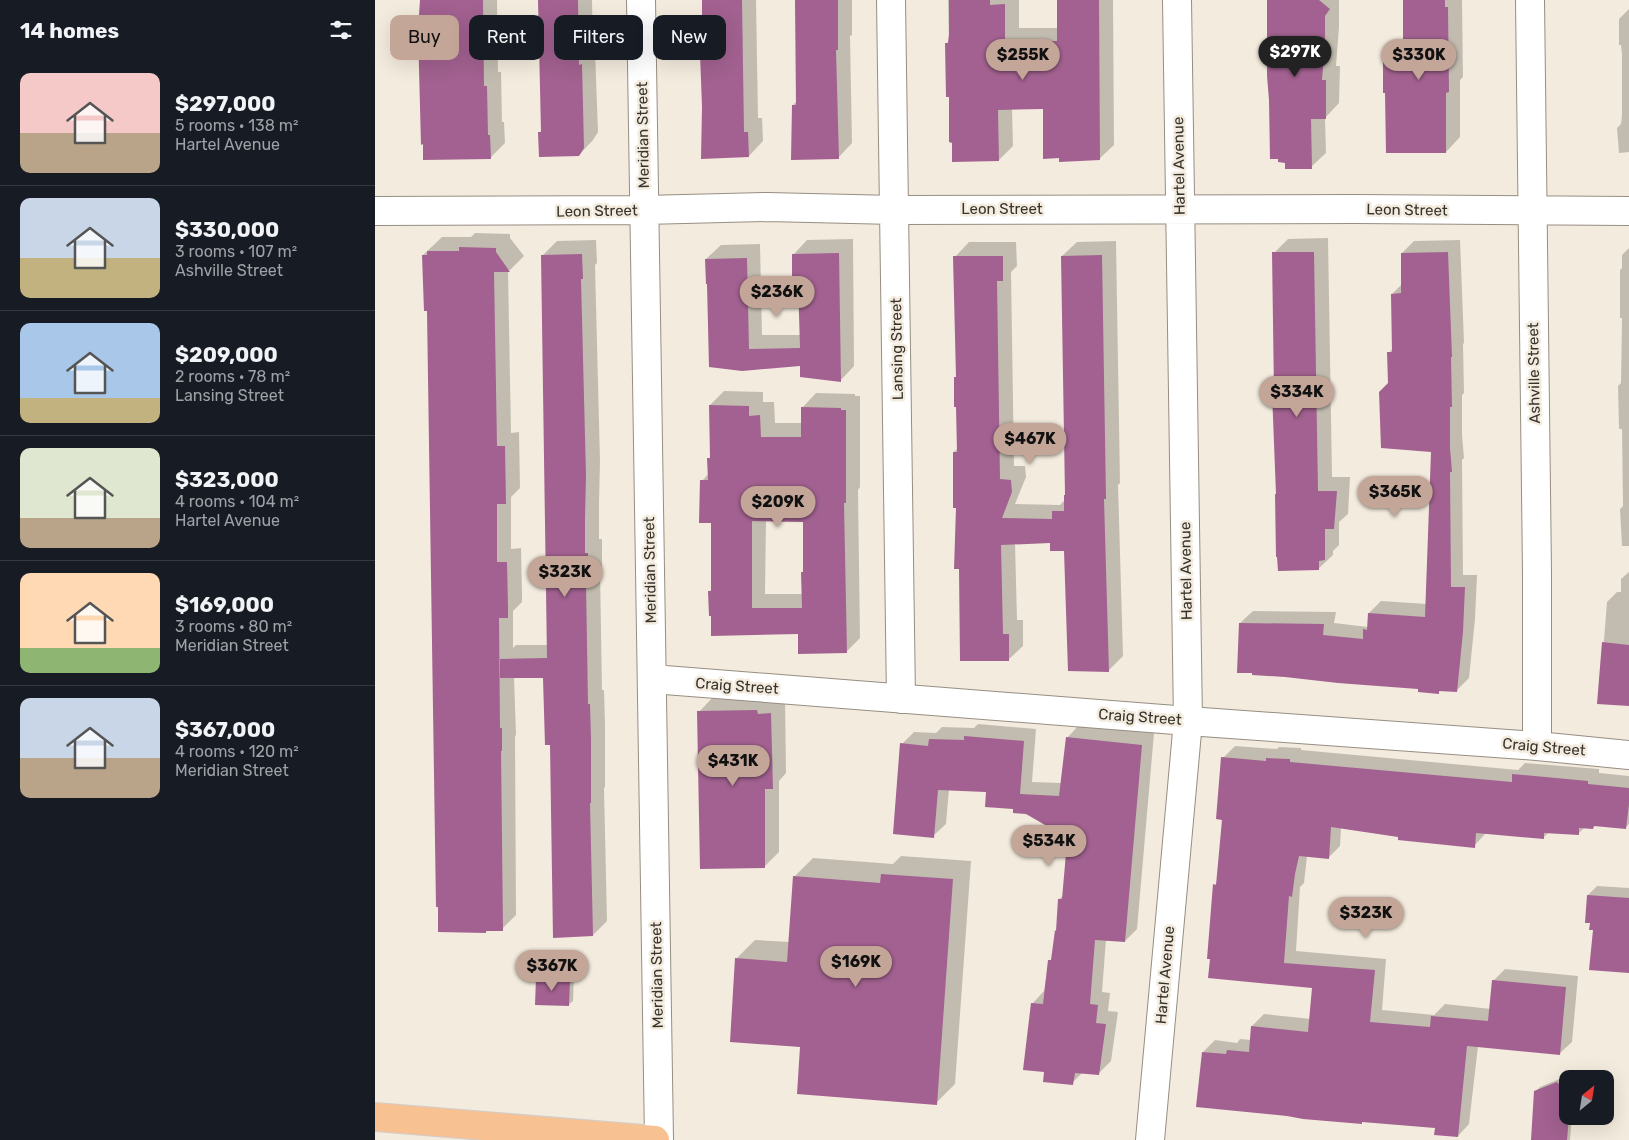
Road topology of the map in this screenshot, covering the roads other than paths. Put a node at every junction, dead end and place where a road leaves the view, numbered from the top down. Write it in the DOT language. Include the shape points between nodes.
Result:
graph roads {
  1 [pos="641,0"];
  2 [pos="891,0"];
  3 [pos="1177,0"];
  4 [pos="1530,0"];
  5 [pos="1180,209"];
  6 [pos="644,210"];
  7 [pos="895,210"];
  8 [pos="375,211"];
  9 [pos="1532,211"];
  10 [pos="1629,211"];
  11 [pos="652,679"];
  12 [pos="901,699"];
  13 [pos="1188,721"];
  14 [pos="1537,746"];
  15 [pos="1629,754"];
  16 [pos="375,1117"];
  17 [pos="655,1140"];
  18 [pos="659,1140"];
  19 [pos="1150,1140"];
  1 -- 6 [label="street, Meridian Street"];
  2 -- 7 [label="street, Lansing Street"];
  3 -- 5 [label="street, Hartel Avenue"];
  4 -- 9 [label="street, Ashville Street"];
  5 -- 7 [label="street, Leon Street"];
  5 -- 9 [label="street, Leon Street"];
  5 -- 13 [label="street, Hartel Avenue"];
  6 -- 7 [label="street, Leon Street" via="767,207"];
  6 -- 8 [label="street, Leon Street"];
  6 -- 11 [label="street, Meridian Street"];
  7 -- 12 [label="street, Lansing Street"];
  9 -- 10 [label="street, Leon Street"];
  9 -- 14 [label="street, Ashville Street"];
  11 -- 12 [label="street, Craig Street"];
  11 -- 18 [label="street, Meridian Street"];
  12 -- 13 [label="street, Craig Street"];
  13 -- 14 [label="street, Craig Street"];
  13 -- 19 [label="street, Hartel Avenue"];
  14 -- 15 [label="street, Craig Street"];
  16 -- 17 [label="main road"];
}
